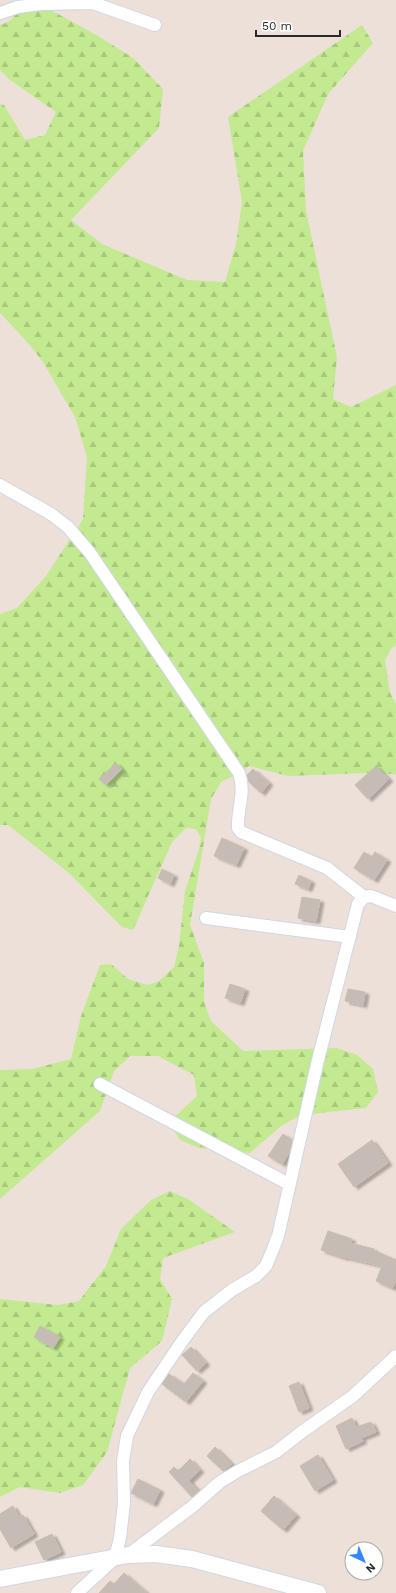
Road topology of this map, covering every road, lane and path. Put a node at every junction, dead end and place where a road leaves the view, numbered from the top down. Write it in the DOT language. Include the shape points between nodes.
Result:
graph roads {
  1 [pos="0,13"];
  2 [pos="155,25"];
  3 [pos="0,485"];
  4 [pos="364,897"];
  5 [pos="396,906"];
  6 [pos="206,918"];
  7 [pos="350,937"];
  8 [pos="100,1084"];
  9 [pos="290,1184"];
  10 [pos="396,1356"];
  11 [pos="122,1557"];
  12 [pos="0,1579"];
  13 [pos="77,1593"];
  14 [pos="318,1593"];
  1 -- 2 [label="street" via="40,4 93,3"];
  3 -- 4 [label="street" via="51,514 68,527 90,553 136,618 239,773 242,794 238,828 241,832 327,868"];
  4 -- 5 [label="street" via="371,896"];
  4 -- 7 [label="street" via="358,904"];
  6 -- 7 [label="street"];
  7 -- 9 [label="street" via="318,1060"];
  8 -- 9 [label="street"];
  9 -- 11 [label="street" via="278,1236 266,1266 256,1276 232,1290 204,1312 148,1392 127,1436 123,1461 124,1503 120,1538"];
  10 -- 11 [label="street" via="353,1396 276,1452 220,1482 193,1506"];
  11 -- 12 [label="street"];
  11 -- 13 [label="street"];
  11 -- 14 [label="street" via="156,1554 192,1559"];
}
